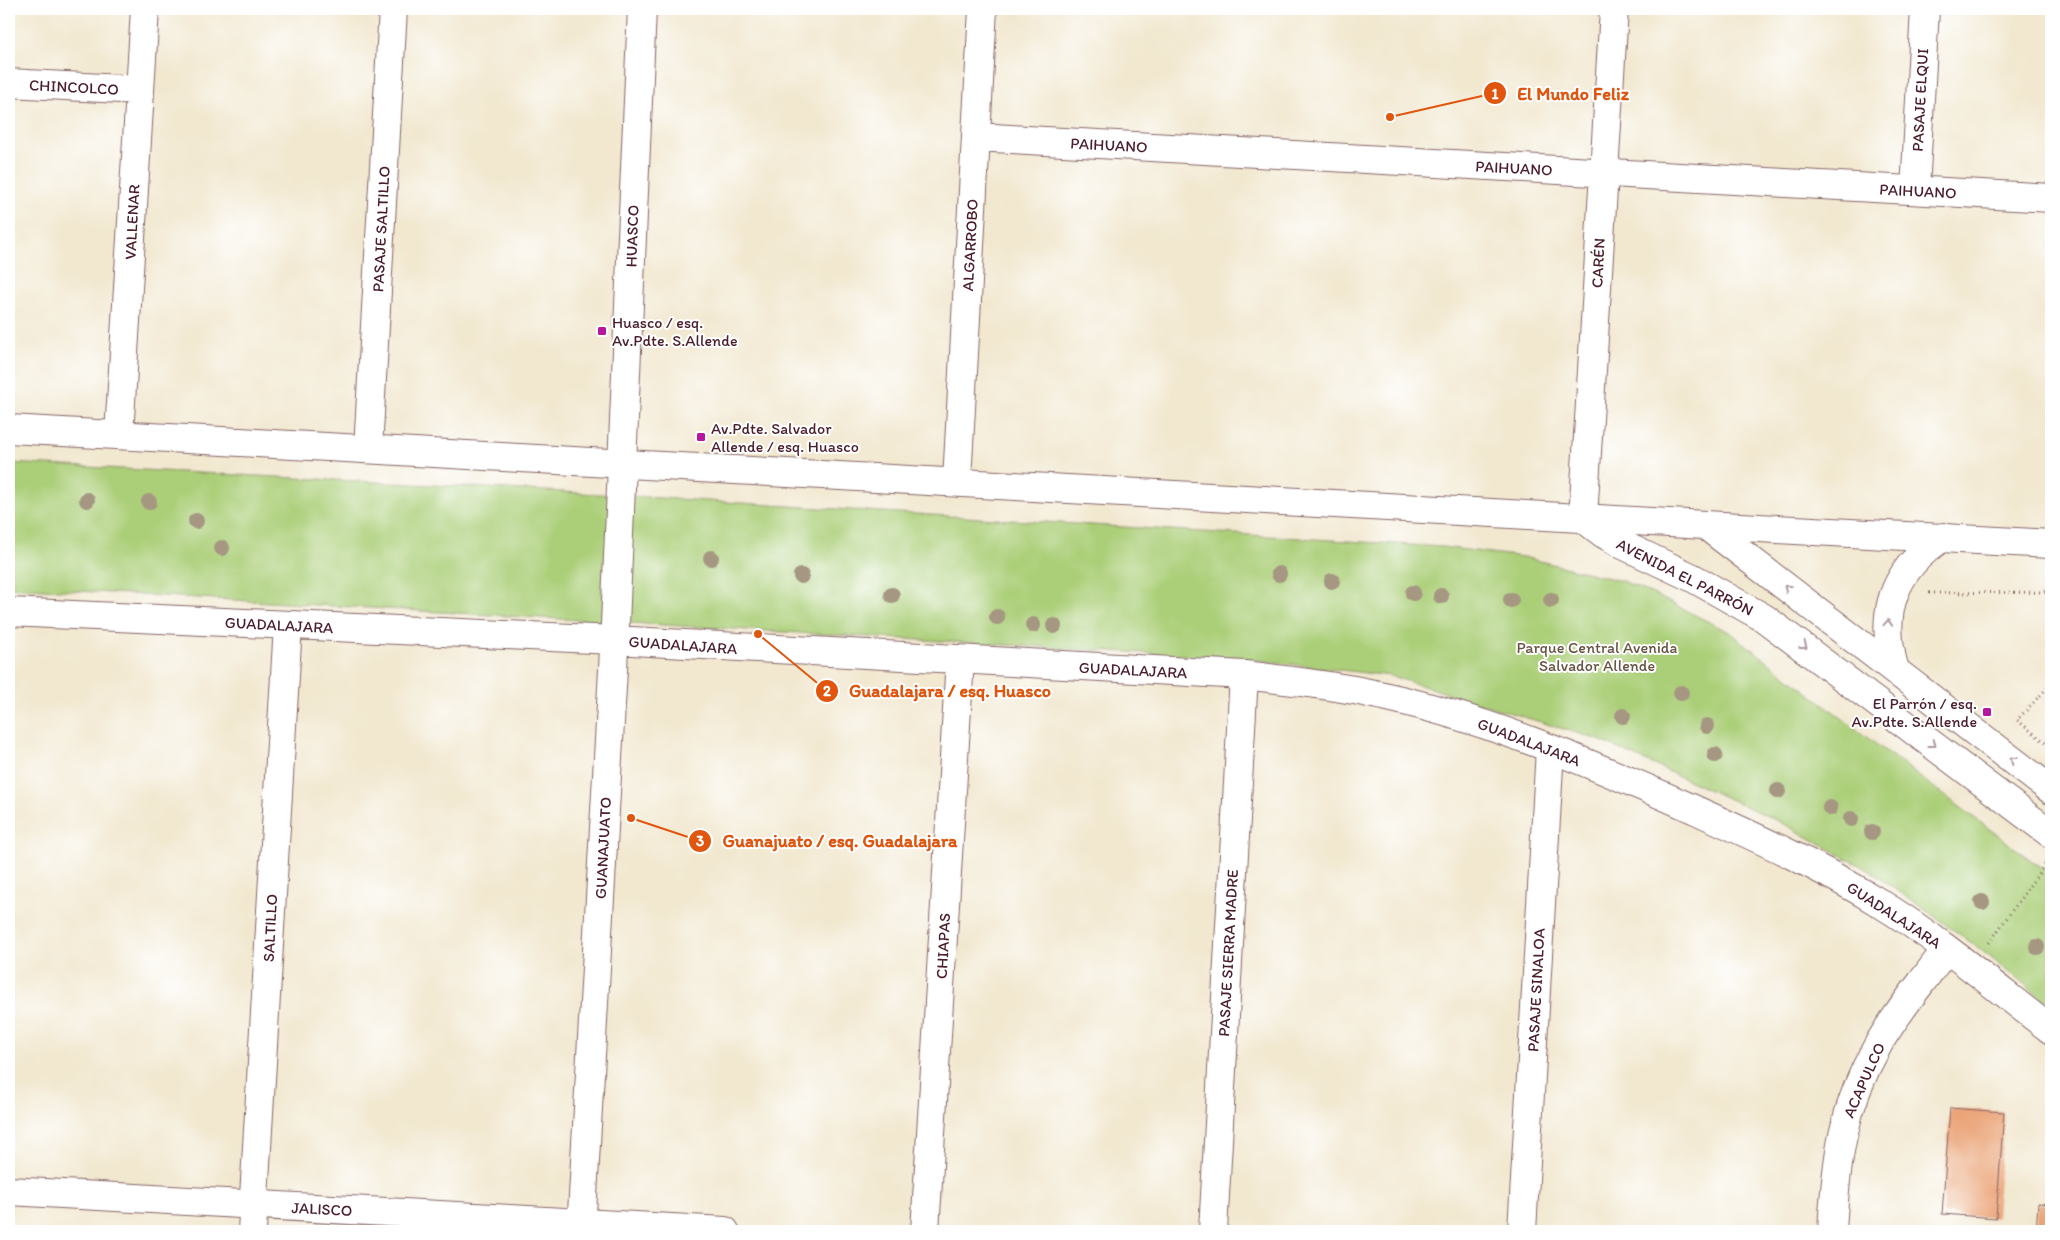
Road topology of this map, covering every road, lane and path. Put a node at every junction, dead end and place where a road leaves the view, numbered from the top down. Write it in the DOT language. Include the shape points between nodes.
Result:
graph roads {
  1 [pos="145,9"];
  2 [pos="393,9"];
  3 [pos="642,9"];
  4 [pos="983,9"];
  5 [pos="1614,9"];
  6 [pos="1925,9"];
  7 [pos="9,83"];
  8 [pos="140,90"];
  9 [pos="976,137"];
  10 [pos="1604,173"];
  11 [pos="1915,190"];
  12 [pos="2051,198"];
  13 [pos="9,429"];
  14 [pos="119,435"];
  15 [pos="368,449"];
  16 [pos="622,464"];
  17 [pos="957,482"];
  18 [pos="1583,518"];
  19 [pos="1705,525"];
  20 [pos="1943,537"];
  21 [pos="2051,544"];
  22 [pos="1929,592"];
  23 [pos="2051,592"];
  24 [pos="9,612"];
  25 [pos="288,625"];
  26 [pos="614,640"];
  27 [pos="960,660"];
  28 [pos="1895,670"];
  29 [pos="1244,676"];
  30 [pos="2051,684"];
  31 [pos="2051,747"];
  32 [pos="1550,748"];
  33 [pos="2051,790"];
  34 [pos="2051,834"];
  35 [pos="2051,856"];
  36 [pos="1946,949"];
  37 [pos="1972,970"];
  38 [pos="2051,1030"];
  39 [pos="9,1191"];
  40 [pos="254,1205"];
  41 [pos="581,1227"];
  42 [pos="252,1231"];
  43 [pos="725,1231"];
  44 [pos="925,1231"];
  45 [pos="1213,1231"];
  46 [pos="1522,1231"];
  47 [pos="1832,1231"];
  1 -- 8 [label="street, VALLENAR"];
  2 -- 15 [label="street, PASAJE SALTILLO"];
  3 -- 16 [label="street, HUASCO"];
  4 -- 9 [label="street, ALGARROBO"];
  5 -- 10 [label="street, CARÉN"];
  6 -- 11 [label="street, PASAJE ELQUI"];
  7 -- 8 [label="street, CHINCOLCO"];
  8 -- 14 [label="street, VALLENAR"];
  9 -- 10 [label="street, PAIHUANO"];
  9 -- 17 [label="street, ALGARROBO"];
  10 -- 11 [label="street, PAIHUANO"];
  10 -- 18 [label="street, CARÉN"];
  11 -- 12 [label="street, PAIHUANO"];
  13 -- 14 [label="street"];
  14 -- 15 [label="street"];
  15 -- 16 [label="street"];
  16 -- 17 [label="street"];
  16 -- 26 [label="street, GUANAJUATO"];
  17 -- 18 [label="street"];
  18 -- 19 [label="street"];
  18 -- 34 [label="street, AVENIDA EL PARRÓN, one-way" via="1623,545 1693,578 1764,618"];
  19 -- 20 [label="street"];
  28 -- 19 [label="street, one-way"];
  20 -- 21 [label="street"];
  28 -- 20 [label="street, one-way" via="1887,633 1895,591 1913,561"];
  22 -- 23 [label="path"];
  24 -- 25 [label="street, GUADALAJARA"];
  25 -- 26 [label="street, GUADALAJARA"];
  25 -- 40 [label="street, SALTILLO"];
  26 -- 27 [label="street, GUADALAJARA"];
  26 -- 41 [label="street, GUANAJUATO"];
  27 -- 29 [label="street, GUADALAJARA"];
  27 -- 44 [label="street, CHIAPAS"];
  33 -- 28 [label="street, one-way"];
  29 -- 32 [label="street, GUADALAJARA" via="1329,686 1408,702"];
  29 -- 45 [label="street, PASAJE SIERRA MADRE"];
  30 -- 31 [label="path" via="2017,720"];
  32 -- 36 [label="street, GUADALAJARA" via="1740,830 1826,872 1879,902"];
  32 -- 46 [label="street, PASAJE SINALOA"];
  35 -- 37 [label="path"];
  36 -- 37 [label="street, GUADALAJARA"];
  36 -- 47 [label="street, ACAPULCO" via="1879,1044 1853,1096 1838,1154"];
  37 -- 38 [label="street, GUADALAJARA"];
  39 -- 40 [label="street, JALISCO"];
  40 -- 41 [label="street, JALISCO"];
  40 -- 42 [label="street, SALTILLO"];
  41 -- 43 [label="street, JALISCO"];
}
